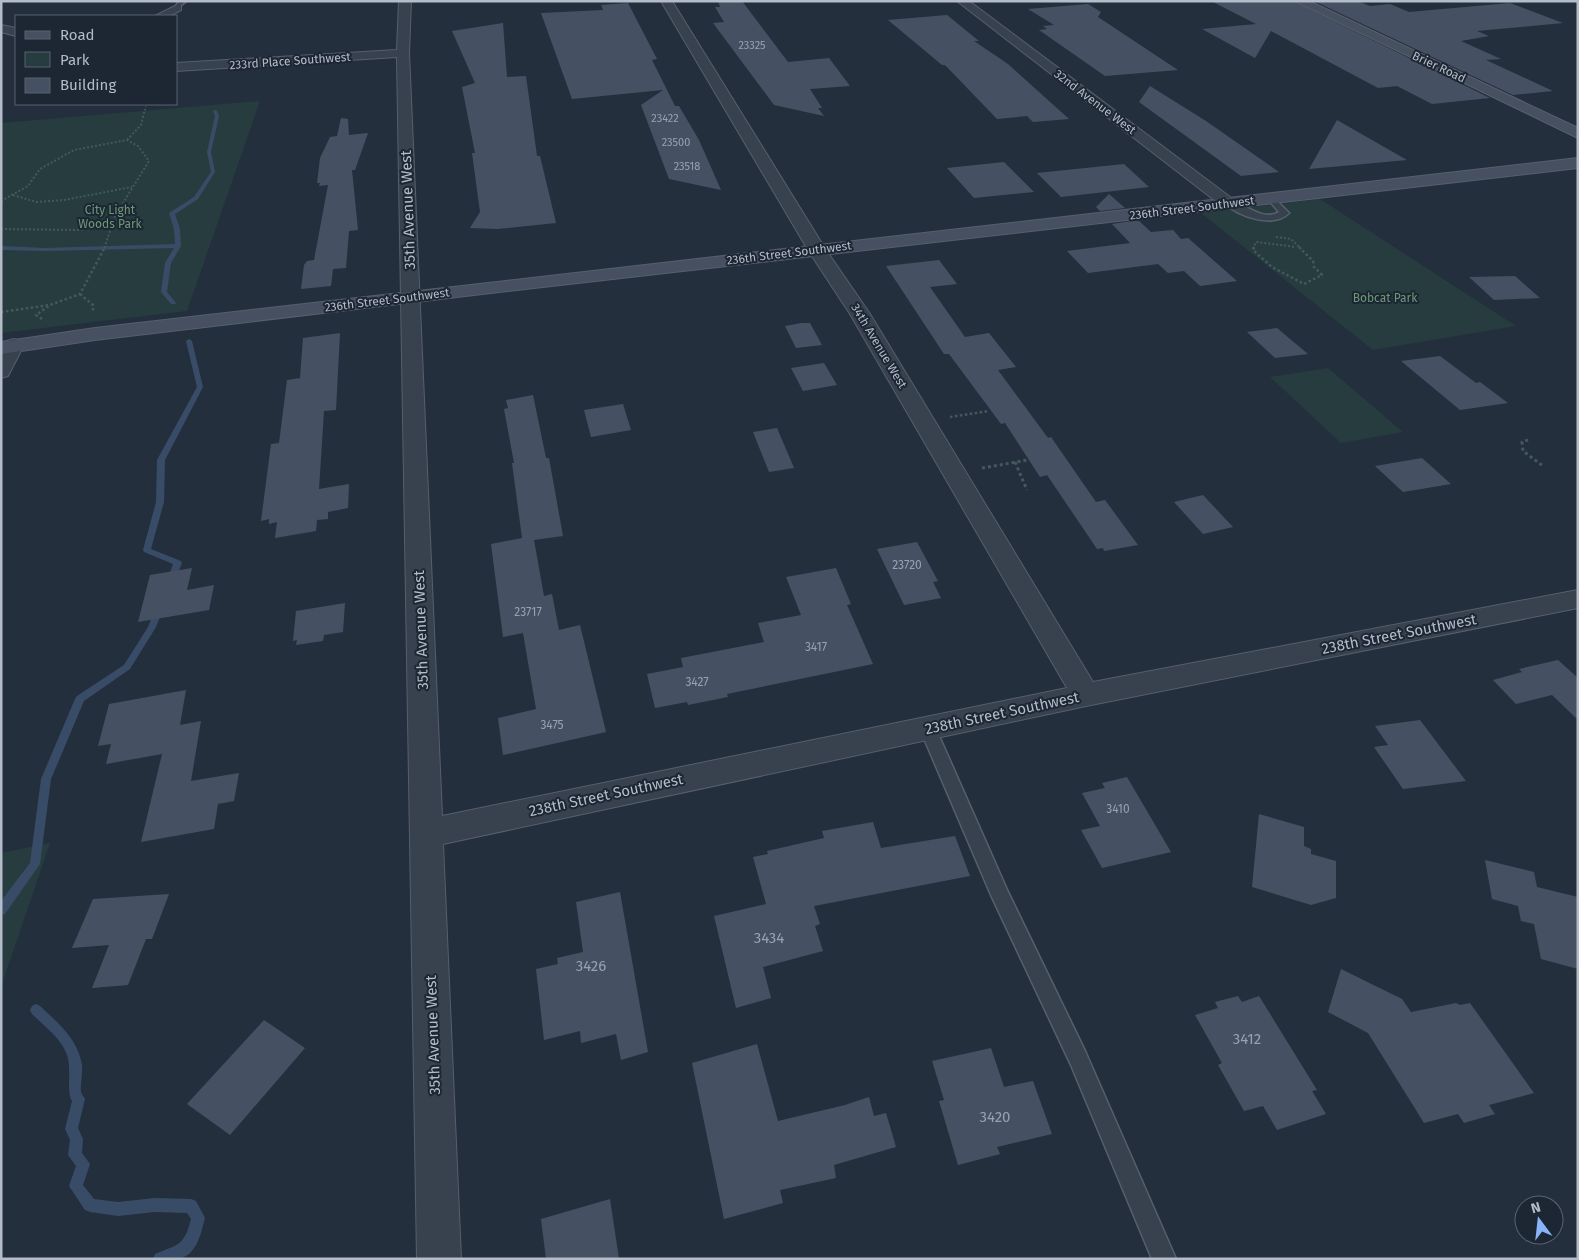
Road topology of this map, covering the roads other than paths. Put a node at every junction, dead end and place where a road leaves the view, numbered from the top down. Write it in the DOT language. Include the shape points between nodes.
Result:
graph roads {
  1 [pos="405,1"];
  2 [pos="666,1"];
  3 [pos="962,1"];
  4 [pos="1300,1"];
  5 [pos="179,5"];
  6 [pos="163,15"];
  7 [pos="1,28"];
  8 [pos="15,32"];
  9 [pos="403,53"];
  10 [pos="178,67"];
  11 [pos="1578,134"];
  12 [pos="1578,163"];
  13 [pos="1228,203"];
  14 [pos="817,250"];
  15 [pos="412,297"];
  16 [pos="7,346"];
  17 [pos="1,372"];
  18 [pos="1578,598"];
  19 [pos="1086,695"];
  20 [pos="928,729"];
  21 [pos="428,833"];
  22 [pos="439,1259"];
  23 [pos="1164,1259"];
  1 -- 9 [label="street, 35th Avenue West"];
  2 -- 14 [label="street, 34th Avenue West"];
  3 -- 13 [label="street, 32nd Avenue West"];
  4 -- 11 [label="street, Brier Road"];
  5 -- 6 [label="street"];
  7 -- 8 [label="street"];
  9 -- 10 [label="street, 233rd Place Southwest"];
  9 -- 15 [label="street, 35th Avenue West"];
  12 -- 13 [label="street, 236th Street Southwest"];
  13 -- 14 [label="street, 236th Street Southwest"];
  14 -- 15 [label="street, 236th Street Southwest"];
  14 -- 19 [label="street, 34th Avenue West" via="860,314"];
  15 -- 16 [label="street, 236th Street Southwest"];
  15 -- 21 [label="street, 35th Avenue West"];
  16 -- 17 [label="street"];
  18 -- 19 [label="street, 238th Street Southwest"];
  19 -- 20 [label="street, 238th Street Southwest"];
  20 -- 21 [label="street, 238th Street Southwest"];
  20 -- 23 [label="lane" via="1000,896 1078,1058"];
  21 -- 22 [label="street, 35th Avenue West"];
}
